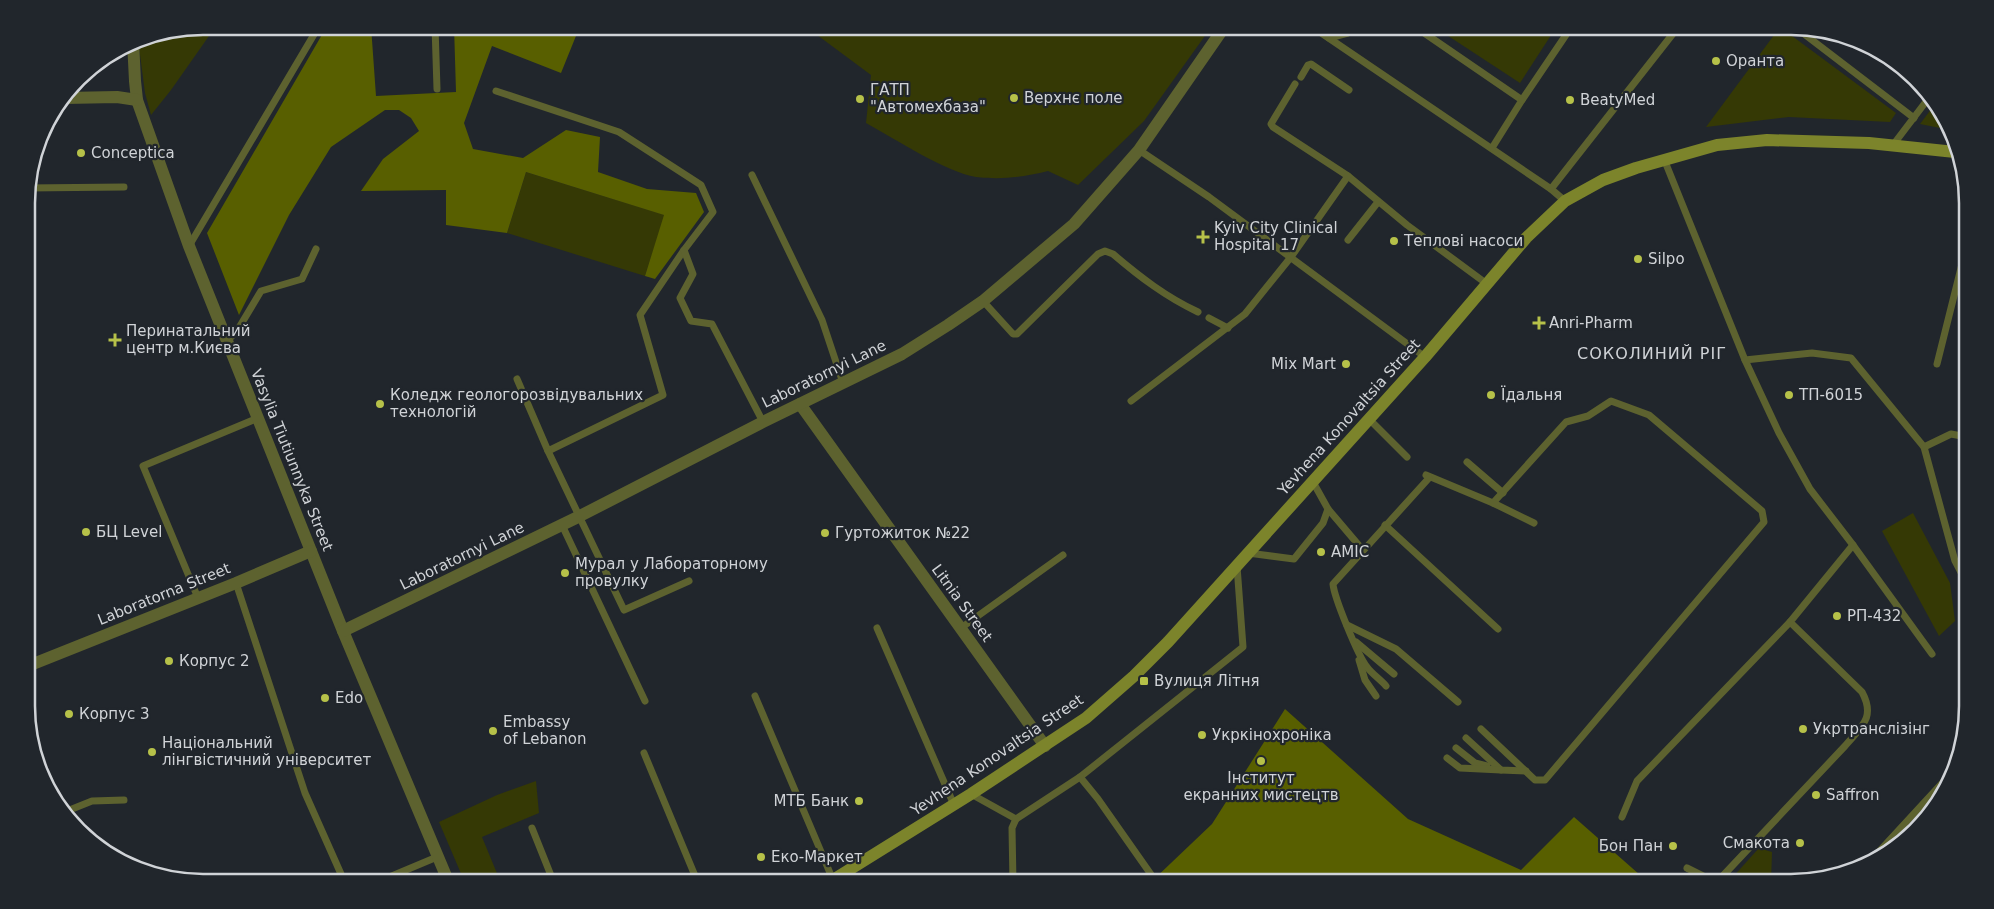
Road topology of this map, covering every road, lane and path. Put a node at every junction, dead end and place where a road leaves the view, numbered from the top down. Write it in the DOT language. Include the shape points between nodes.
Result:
graph roads {
  1 [pos="314,35"];
  2 [pos="435,35"];
  3 [pos="1219,35"];
  4 [pos="1324,35"];
  5 [pos="1338,35"];
  6 [pos="1427,35"];
  7 [pos="1566,35"];
  8 [pos="1672,35"];
  9 [pos="1805,35"];
  10 [pos="1329,38"];
  11 [pos="133,50"];
  12 [pos="1301,76"];
  13 [pos="1295,84"];
  14 [pos="437,89"];
  15 [pos="1349,90"];
  16 [pos="496,91"];
  17 [pos="72,98"];
  18 [pos="137,100"];
  19 [pos="1522,100"];
  20 [pos="1925,103"];
  21 [pos="1914,118"];
  22 [pos="1893,145"];
  23 [pos="1492,148"];
  24 [pos="1139,150"];
  25 [pos="1950,152"];
  26 [pos="1664,158"];
  27 [pos="752,175"];
  28 [pos="1348,176"];
  29 [pos="124,187"];
  30 [pos="35,188"];
  31 [pos="1551,189"];
  32 [pos="1565,201"];
  33 [pos="1378,202"];
  34 [pos="1348,240"];
  35 [pos="190,246"];
  36 [pos="316,250"];
  37 [pos="684,250"];
  38 [pos="1291,257"];
  39 [pos="1959,276"];
  40 [pos="1487,284"];
  41 [pos="983,301"];
  42 [pos="1198,312"];
  43 [pos="1209,318"];
  44 [pos="1228,328"];
  45 [pos="227,341"];
  46 [pos="1425,357"];
  47 [pos="1745,360"];
  48 [pos="1937,364"];
  49 [pos="517,379"];
  50 [pos="843,383"];
  51 [pos="1131,401"];
  52 [pos="800,404"];
  53 [pos="258,418"];
  54 [pos="1369,419"];
  55 [pos="763,422"];
  56 [pos="1959,436"];
  57 [pos="1924,447"];
  58 [pos="548,451"];
  59 [pos="1407,457"];
  60 [pos="1467,462"];
  61 [pos="1313,482"];
  62 [pos="1503,493"];
  63 [pos="1493,503"];
  64 [pos="1328,509"];
  65 [pos="578,517"];
  66 [pos="1534,523"];
  67 [pos="562,525"];
  68 [pos="1385,525"];
  69 [pos="1853,545"];
  70 [pos="311,550"];
  71 [pos="1362,550"];
  72 [pos="1248,553"];
  73 [pos="1063,555"];
  74 [pos="1237,566"];
  75 [pos="1959,569"];
  76 [pos="689,581"];
  77 [pos="236,583"];
  78 [pos="198,598"];
  79 [pos="1790,622"];
  80 [pos="1347,625"];
  81 [pos="877,628"];
  82 [pos="961,628"];
  83 [pos="1498,629"];
  84 [pos="343,630"];
  85 [pos="1354,640"];
  86 [pos="1932,654"];
  87 [pos="35,663"];
  88 [pos="1394,674"];
  89 [pos="1386,686"];
  90 [pos="755,696"];
  91 [pos="1376,696"];
  92 [pos="646,701"];
  93 [pos="1458,702"];
  94 [pos="1481,729"];
  95 [pos="1466,738"];
  96 [pos="1045,746"];
  97 [pos="1456,748"];
  98 [pos="644,753"];
  99 [pos="1447,758"];
  100 [pos="1501,770"];
  101 [pos="1526,771"];
  102 [pos="1080,777"];
  103 [pos="1938,787"];
  104 [pos="971,794"];
  105 [pos="124,800"];
  106 [pos="954,805"];
  107 [pos="71,809"];
  108 [pos="1622,817"];
  109 [pos="1016,819"];
  110 [pos="532,828"];
  111 [pos="1886,844"];
  112 [pos="437,857"];
  113 [pos="1687,868"];
  114 [pos="341,874"];
  115 [pos="396,874"];
  116 [pos="445,874"];
  117 [pos="550,874"];
  118 [pos="694,874"];
  119 [pos="827,874"];
  120 [pos="841,874"];
  121 [pos="1013,874"];
  122 [pos="1151,874"];
  123 [pos="1699,874"];
  124 [pos="1724,874"];
  1 -- 35 [label="lane"];
  2 -- 14 [label="lane"];
  3 -- 24 [label="street, Laboratornyi Lane"];
  4 -- 10 [label="lane"];
  5 -- 10 [label="lane"];
  6 -- 19 [label="lane"];
  7 -- 19 [label="lane"];
  8 -- 31 [label="lane"];
  9 -- 21 [label="lane"];
  10 -- 23 [label="lane"];
  11 -- 18 [label="street, Vasylia Tiutiunnyka Street"];
  12 -- 15 [label="lane" via="1311,64"];
  13 -- 28 [label="lane" via="1271,126"];
  16 -- 37 [label="lane" via="619,132 701,185 713,212"];
  17 -- 18 [label="street"];
  18 -- 35 [label="street, Vasylia Tiutiunnyka Street"];
  19 -- 23 [label="lane"];
  20 -- 21 [label="lane"];
  21 -- 22 [label="lane"];
  22 -- 25 [label="main road, Yevhena Konovaltsia Street"];
  22 -- 26 [label="main road, Yevhena Konovaltsia Street" via="1766,140 1717,145"];
  23 -- 31 [label="lane"];
  24 -- 38 [label="lane"];
  24 -- 41 [label="street, Laboratornyi Lane" via="1074,224"];
  26 -- 32 [label="main road, Yevhena Konovaltsia Street" via="1604,180"];
  26 -- 47 [label="lane"];
  27 -- 50 [label="lane" via="822,320"];
  28 -- 33 [label="lane"];
  28 -- 38 [label="lane"];
  29 -- 30 [label="lane"];
  31 -- 32 [label="lane"];
  32 -- 40 [label="main road, Yevhena Konovaltsia Street" via="1526,238"];
  33 -- 34 [label="lane"];
  33 -- 40 [label="lane"];
  35 -- 45 [label="street, Vasylia Tiutiunnyka Street"];
  36 -- 45 [label="lane" via="302,279 261,291 238,331"];
  37 -- 55 [label="lane" via="694,274 680,298 692,321 712,324"];
  37 -- 58 [label="lane" via="640,315 663,395"];
  38 -- 44 [label="lane" via="1254,304"];
  38 -- 46 [label="lane"];
  39 -- 48 [label="lane"];
  40 -- 46 [label="main road, Yevhena Konovaltsia Street"];
  41 -- 42 [label="lane" via="1013,334 1017,334 1098,254 1105,251 1151,286"];
  41 -- 50 [label="street, Laboratornyi Lane" via="902,354"];
  43 -- 44 [label="lane"];
  44 -- 51 [label="lane"];
  45 -- 53 [label="street, Vasylia Tiutiunnyka Street"];
  46 -- 54 [label="main road, Yevhena Konovaltsia Street"];
  47 -- 57 [label="lane" via="1812,353 1851,358"];
  47 -- 69 [label="lane" via="1810,489"];
  49 -- 58 [label="lane"];
  50 -- 52 [label="street, Laboratornyi Lane"];
  52 -- 55 [label="street, Laboratornyi Lane"];
  52 -- 82 [label="street, Litnia Street"];
  53 -- 70 [label="street, Vasylia Tiutiunnyka Street"];
  53 -- 78 [label="lane" via="143,466"];
  54 -- 59 [label="lane"];
  54 -- 61 [label="main road, Yevhena Konovaltsia Street"];
  55 -- 65 [label="street, Laboratornyi Lane"];
  56 -- 57 [label="lane" via="1951,434"];
  57 -- 75 [label="lane"];
  58 -- 65 [label="lane"];
  60 -- 62 [label="lane"];
  61 -- 64 [label="lane"];
  61 -- 72 [label="main road, Yevhena Konovaltsia Street"];
  62 -- 63 [label="lane"];
  62 -- 101 [label="lane" via="1566,422 1588,416 1610,400 1649,415 1762,511 1764,522 1545,780 1535,780"];
  63 -- 66 [label="lane"];
  63 -- 68 [label="lane" via="1428,477"];
  64 -- 71 [label="lane"];
  64 -- 72 [label="lane" via="1323,523 1294,558"];
  65 -- 67 [label="street, Laboratornyi Lane"];
  65 -- 76 [label="lane" via="624,610"];
  67 -- 84 [label="street, Laboratornyi Lane"];
  67 -- 92 [label="lane"];
  68 -- 71 [label="lane"];
  68 -- 83 [label="lane"];
  69 -- 79 [label="lane"];
  69 -- 86 [label="lane"];
  70 -- 77 [label="street, Laboratorna Street"];
  70 -- 84 [label="street, Vasylia Tiutiunnyka Street"];
  71 -- 80 [label="lane" via="1333,584"];
  72 -- 74 [label="main road, Yevhena Konovaltsia Street"];
  73 -- 82 [label="lane"];
  74 -- 96 [label="main road, Yevhena Konovaltsia Street" via="1134,676 1086,718"];
  74 -- 102 [label="lane" via="1243,647"];
  77 -- 78 [label="street, Laboratorna Street"];
  77 -- 114 [label="lane" via="304,793"];
  78 -- 87 [label="street, Laboratorna Street"];
  79 -- 108 [label="lane" via="1637,781"];
  79 -- 124 [label="lane" via="1862,692 1868,703 1868,716 1845,746"];
  80 -- 85 [label="lane"];
  80 -- 93 [label="lane" via="1396,649"];
  81 -- 106 [label="lane"];
  82 -- 96 [label="street, Litnia Street"];
  84 -- 112 [label="street, Vasylia Tiutiunnyka Street"];
  85 -- 88 [label="lane"];
  85 -- 89 [label="lane" via="1366,666"];
  85 -- 91 [label="lane" via="1365,680"];
  90 -- 119 [label="lane"];
  94 -- 101 [label="lane"];
  95 -- 100 [label="lane"];
  96 -- 104 [label="main road, Yevhena Konovaltsia Street"];
  97 -- 100 [label="lane" via="1475,763"];
  98 -- 118 [label="lane"];
  99 -- 100 [label="lane" via="1460,768"];
  100 -- 101 [label="lane"];
  102 -- 109 [label="lane"];
  102 -- 122 [label="lane"];
  103 -- 111 [label="lane"];
  104 -- 106 [label="main road, Yevhena Konovaltsia Street"];
  104 -- 109 [label="lane"];
  105 -- 107 [label="lane" via="92,801"];
  106 -- 120 [label="main road, Yevhena Konovaltsia Street"];
  109 -- 121 [label="lane" via="1012,828"];
  110 -- 117 [label="lane"];
  112 -- 115 [label="lane"];
  112 -- 116 [label="street, Vasylia Tiutiunnyka Street"];
  113 -- 123 [label="lane"];
}
